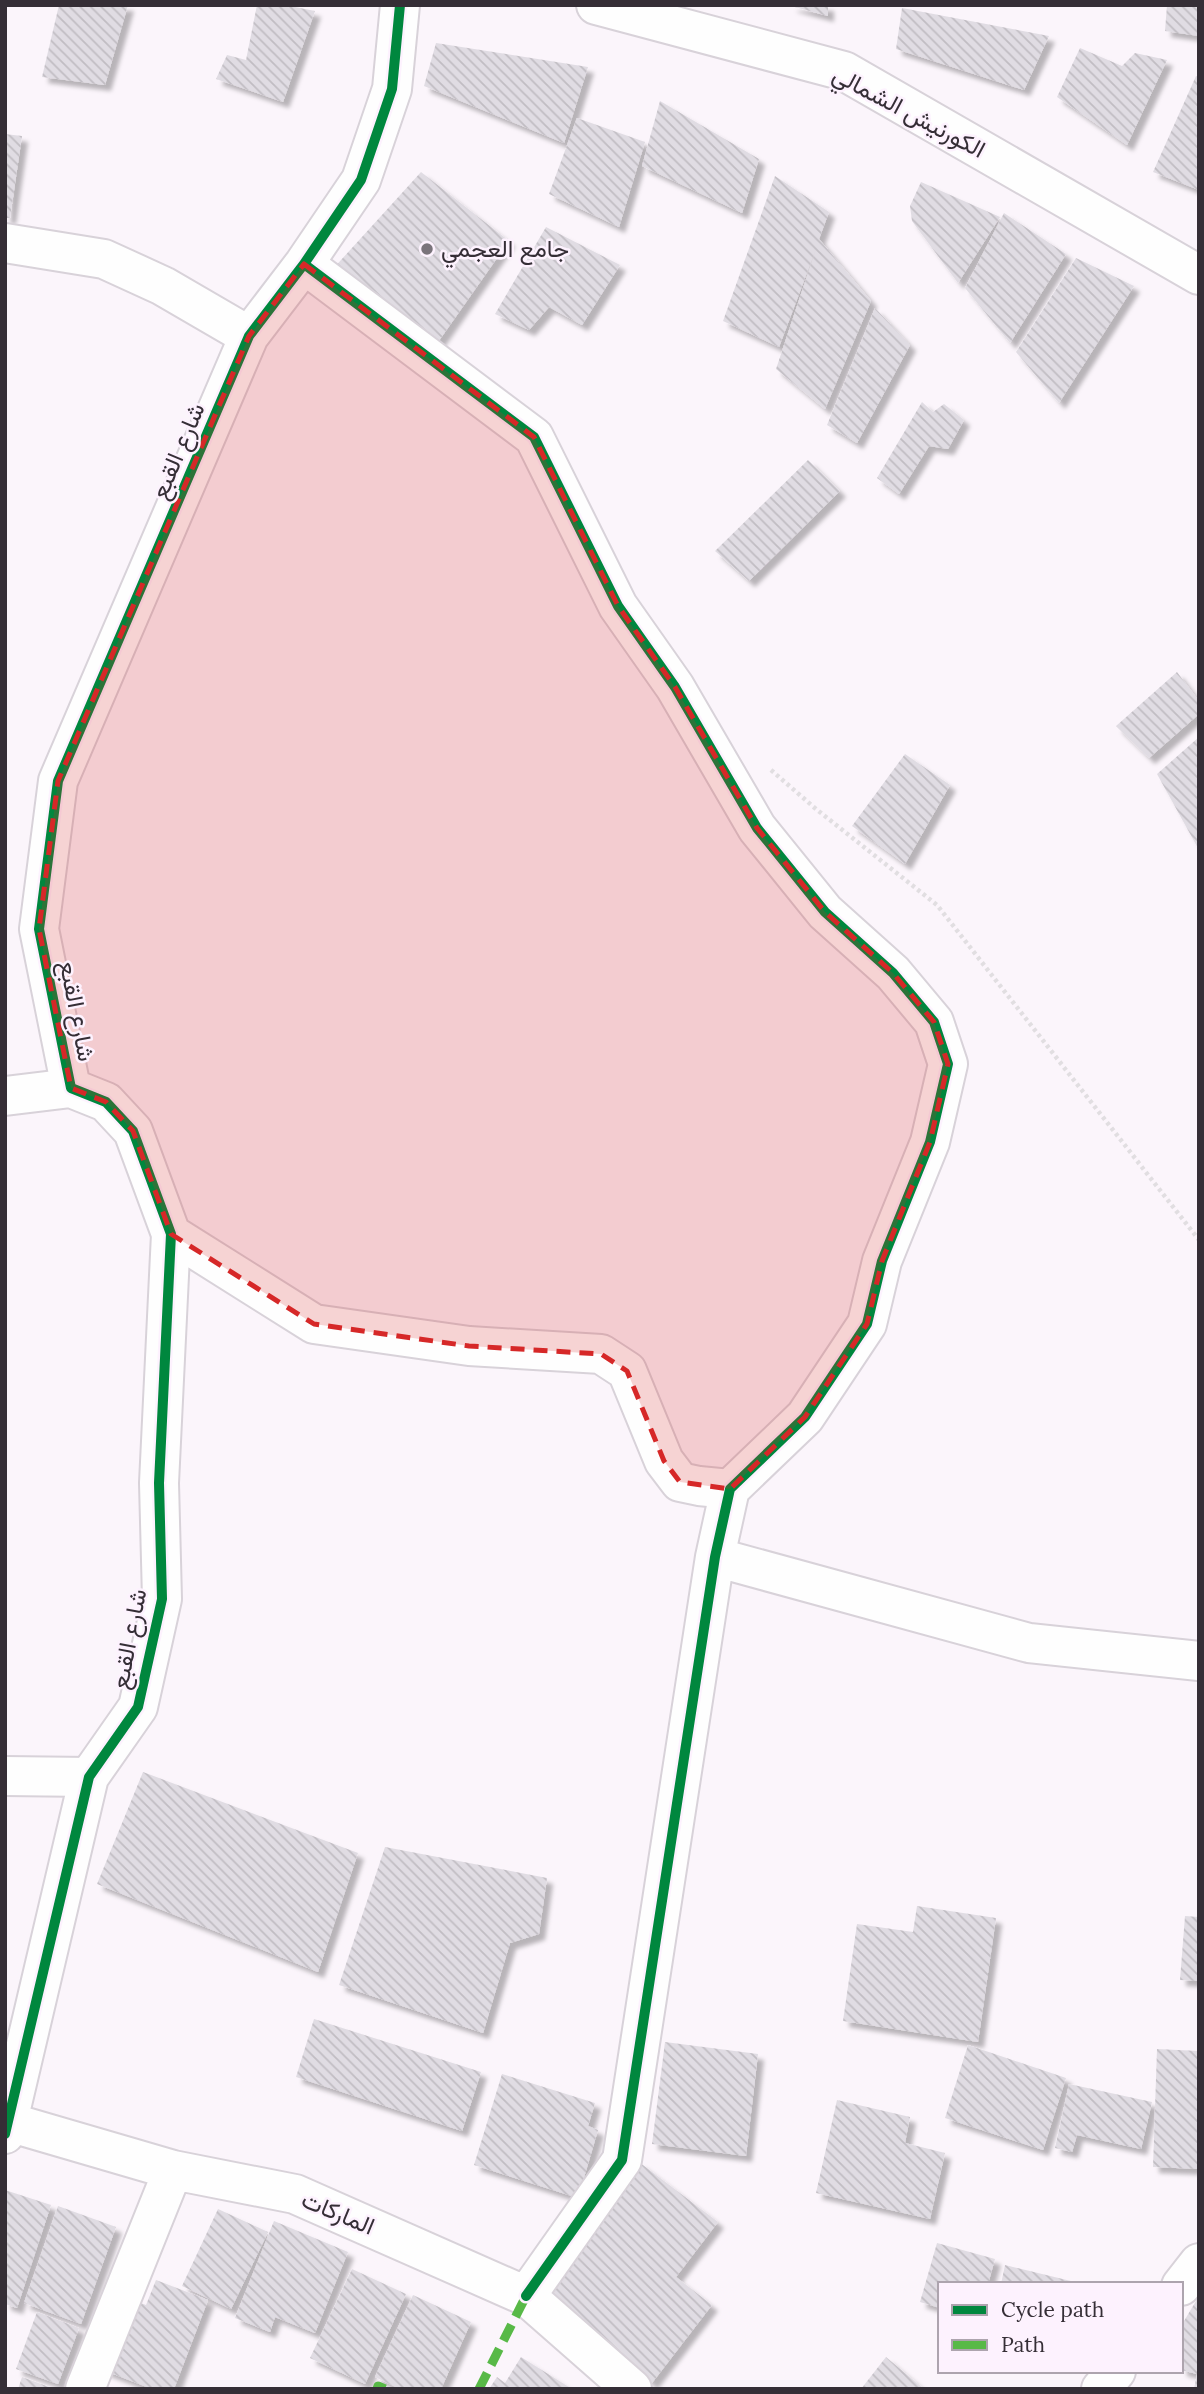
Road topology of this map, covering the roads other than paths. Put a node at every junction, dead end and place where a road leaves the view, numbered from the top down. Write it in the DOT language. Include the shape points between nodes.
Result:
graph roads {
  1 [pos="400,5"];
  2 [pos="596,5"];
  3 [pos="5,243"];
  4 [pos="304,264"];
  5 [pos="1199,275"];
  6 [pos="249,336"];
  7 [pos="71,1088"];
  8 [pos="5,1096"];
  9 [pos="171,1234"];
  10 [pos="730,1489"];
  11 [pos="715,1557"];
  12 [pos="1199,1661"];
  13 [pos="5,1776"];
  14 [pos="89,1777"];
  15 [pos="6,2126"];
  16 [pos="173,2170"];
  17 [pos="1199,2263"];
  18 [pos="1183,2283"];
  19 [pos="526,2296"];
  20 [pos="85,2389"];
  21 [pos="632,2389"];
  1 -- 4 [label="street, شارع القبع" via="392,89 361,180"];
  2 -- 5 [label="street, الكورنيش الشمالي" via="844,71"];
  3 -- 6 [label="street" via="104,259 163,286"];
  4 -- 6 [label="street, شارع القبع"];
  4 -- 10 [label="street" via="534,437 618,606 675,687 757,828 825,912 893,973 934,1022 948,1064 930,1142 882,1261 867,1324 805,1417"];
  6 -- 7 [label="street, شارع القبع" via="58,781 38,929"];
  7 -- 8 [label="street"];
  7 -- 9 [label="street, شارع القبع" via="106,1102 133,1131"];
  9 -- 10 [label="street" via="314,1324 469,1346 601,1354 627,1371 664,1461 680,1482"];
  9 -- 14 [label="street, شارع القبع" via="159,1483 162,1600 138,1707"];
  10 -- 11 [label="street"];
  11 -- 12 [label="street" via="1029,1643"];
  11 -- 19 [label="street" via="622,2160"];
  13 -- 14 [label="street"];
  14 -- 15 [label="street, شارع القبع"];
  15 -- 16 [label="street, الماركات"];
  16 -- 19 [label="street, الماركات" via="295,2194"];
  16 -- 20 [label="street"];
  17 -- 18 [label="street"];
  19 -- 21 [label="street, الماركات"];
}
